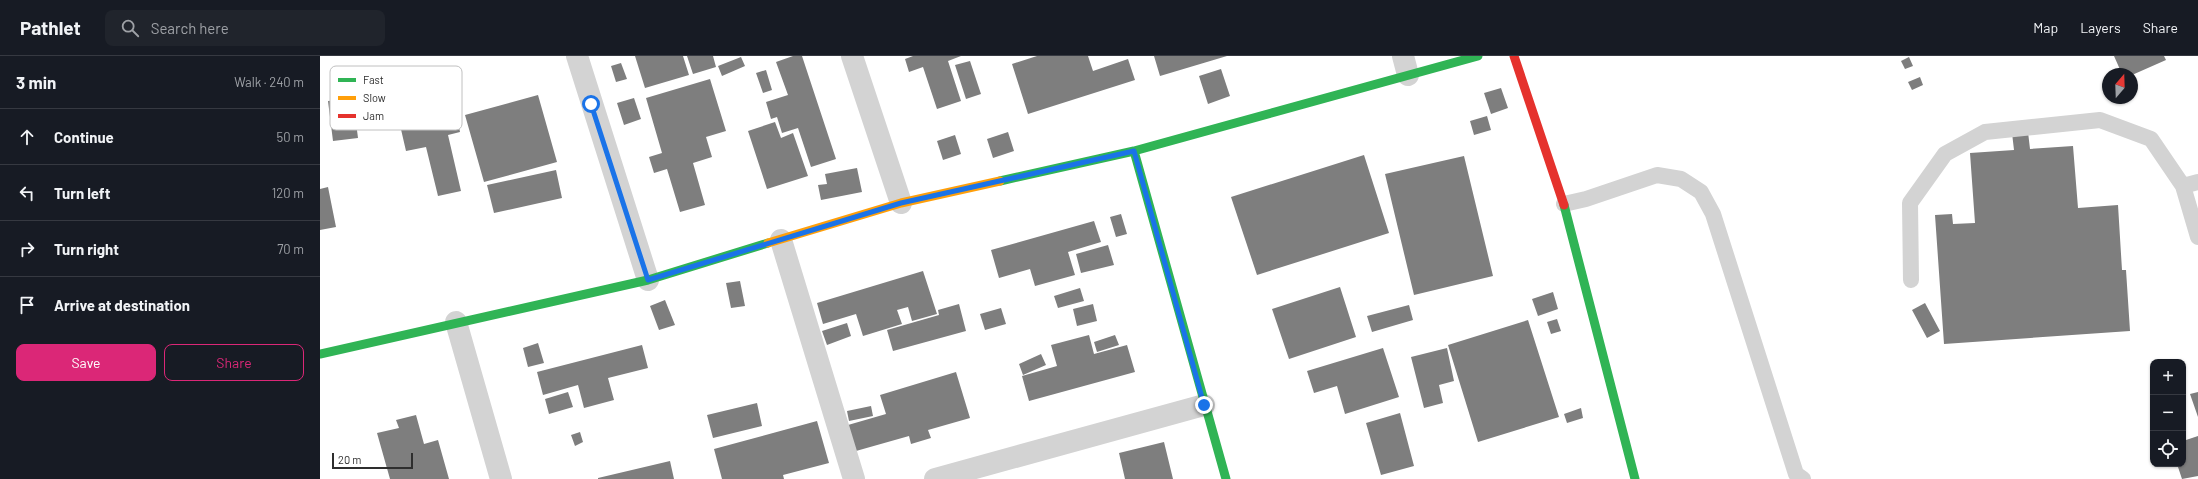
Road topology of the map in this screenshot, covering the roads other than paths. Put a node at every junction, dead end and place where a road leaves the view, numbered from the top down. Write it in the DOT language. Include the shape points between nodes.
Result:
graph roads {
  1 [pos="577,56"];
  2 [pos="852,56"];
  3 [pos="1478,56"];
  4 [pos="1514,56"];
  5 [pos="1405,65"];
  6 [pos="1134,151"];
  7 [pos="2190,184"];
  8 [pos="901,203"];
  9 [pos="1564,204"];
  10 [pos="2198,237"];
  11 [pos="781,240"];
  12 [pos="648,280"];
  13 [pos="1911,280"];
  14 [pos="456,322"];
  15 [pos="320,354"];
  16 [pos="1204,405"];
  17 [pos="501,479"];
  18 [pos="854,479"];
  19 [pos="935,479"];
  20 [pos="1226,479"];
  21 [pos="1635,479"];
  22 [pos="1803,479"];
  1 -- 12 [label="street"];
  2 -- 8 [label="street"];
  3 -- 5 [label="street"];
  4 -- 9 [label="street"];
  5 -- 6 [label="street"];
  6 -- 8 [label="street"];
  6 -- 16 [label="street"];
  7 -- 10 [label="lane"];
  7 -- 13 [label="lane" via="2151,139 2100,120 1985,132 1945,154 1910,203"];
  8 -- 11 [label="street"];
  9 -- 21 [label="street"];
  9 -- 22 [label="lane" via="1657,175 1681,179 1701,192 1713,214 1796,474"];
  11 -- 12 [label="street"];
  11 -- 18 [label="street"];
  12 -- 14 [label="street"];
  14 -- 15 [label="street"];
  14 -- 17 [label="street"];
  16 -- 19 [label="street"];
  16 -- 20 [label="street"];
}
